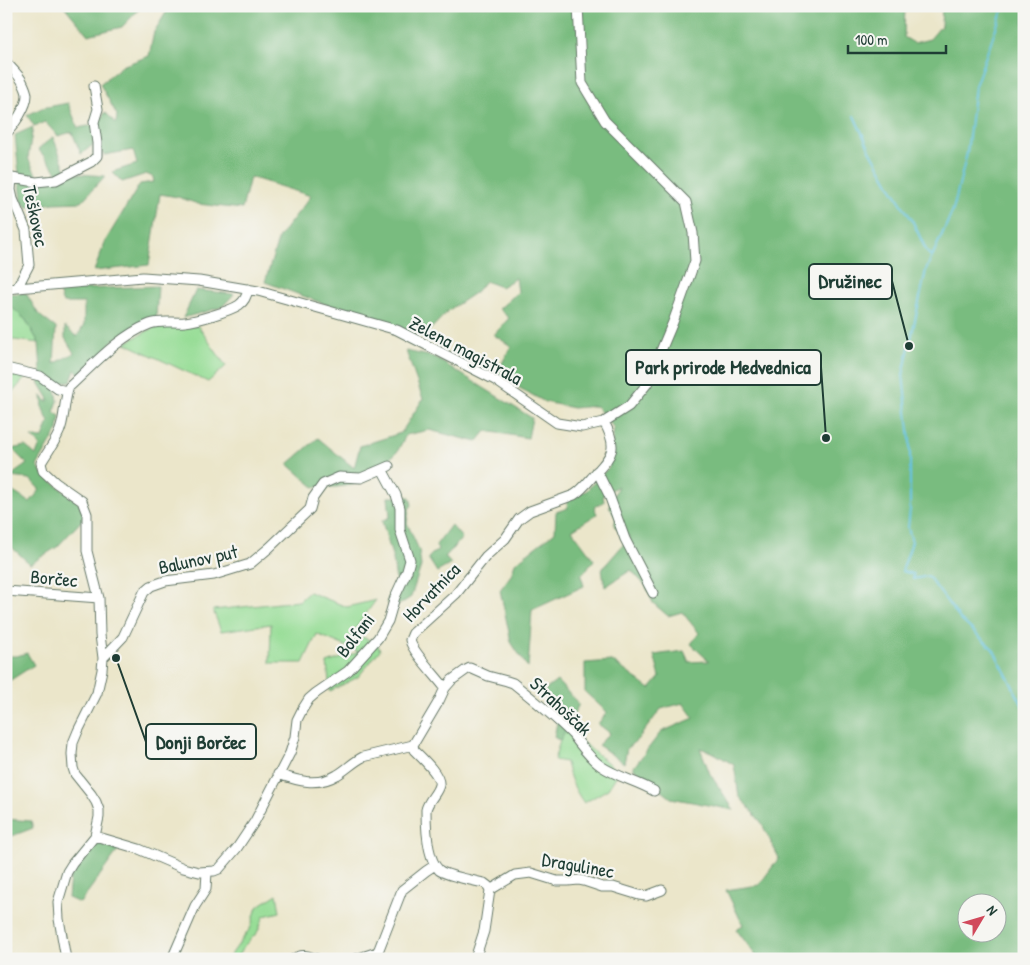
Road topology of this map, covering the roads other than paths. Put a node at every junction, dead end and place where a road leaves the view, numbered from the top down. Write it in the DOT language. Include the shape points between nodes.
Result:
graph roads {
  1 [pos="578,6"];
  2 [pos="6,62"];
  3 [pos="94,86"];
  4 [pos="6,134"];
  5 [pos="9,178"];
  6 [pos="17,288"];
  7 [pos="6,289"];
  8 [pos="248,289"];
  9 [pos="6,368"];
  10 [pos="67,391"];
  11 [pos="604,422"];
  12 [pos="386,468"];
  13 [pos="598,472"];
  14 [pos="6,591"];
  15 [pos="653,593"];
  16 [pos="99,598"];
  17 [pos="103,658"];
  18 [pos="445,688"];
  19 [pos="413,745"];
  20 [pos="278,774"];
  21 [pos="654,791"];
  22 [pos="95,836"];
  23 [pos="435,865"];
  24 [pos="207,872"];
  25 [pos="490,890"];
  26 [pos="662,890"];
  27 [pos="66,959"];
  28 [pos="172,959"];
  29 [pos="294,959"];
  30 [pos="317,959"];
  31 [pos="356,959"];
  32 [pos="475,959"];
  1 -- 11 [label="street, Zelena magistrala" via="582,84 605,121 686,202 695,261 647,384 629,406"];
  2 -- 4 [label="street" via="21,79 27,98 16,122"];
  3 -- 5 [label="street, Teškovec" via="98,109 94,122 97,156 56,180 36,182"];
  5 -- 6 [label="street, Teškovec" via="13,199 26,230 29,265"];
  6 -- 7 [label="street, Zelena magistrala"];
  6 -- 8 [label="street, Zelena magistrala" via="143,278 199,281"];
  8 -- 10 [label="street" via="240,305 186,322 158,322 124,337"];
  8 -- 11 [label="street, Zelena magistrala" via="397,330 495,380 557,423 582,427"];
  9 -- 10 [label="street" via="40,376 58,389"];
  10 -- 16 [label="street" via="61,430 41,463 43,471 56,483 82,500 87,514 87,551"];
  11 -- 13 [label="street, Horvatnica" via="611,435 612,448 608,460"];
  12 -- 17 [label="street, Balunov put" via="361,478 339,477 323,484 310,509 250,564 214,575 165,581 151,586 144,592 123,637"];
  12 -- 20 [label="street, Bolfani" via="400,508 400,530 410,560 407,571 378,638 348,671 316,692 302,710 293,746"];
  13 -- 15 [label="street" via="625,539"];
  13 -- 18 [label="street, Horvatnica" via="574,495 524,514 456,594 413,632 412,647"];
  14 -- 16 [label="street, Borčec"];
  16 -- 17 [label="street"];
  17 -- 22 [label="street" via="96,692 78,731 72,754 74,774 92,794 99,810"];
  18 -- 19 [label="street"];
  18 -- 21 [label="street, Strahoščak" via="470,668 512,683 572,735 601,766"];
  19 -- 20 [label="street" via="363,757 323,782 302,782"];
  19 -- 23 [label="street" via="439,782 426,810 429,847"];
  20 -- 24 [label="street, Bolfani" via="255,821 237,848 219,869"];
  22 -- 24 [label="street" via="139,849 191,871"];
  22 -- 27 [label="street" via="72,864 58,902"];
  23 -- 25 [label="street" via="445,873 484,883"];
  23 -- 31 [label="street" via="402,890 377,952"];
  24 -- 28 [label="street" via="206,889"];
  25 -- 26 [label="street, Dragulinec" via="525,873 557,881 584,881 639,896"];
  25 -- 32 [label="street" via="484,931"];
  29 -- 30 [label="street" via="307,955"];
}
